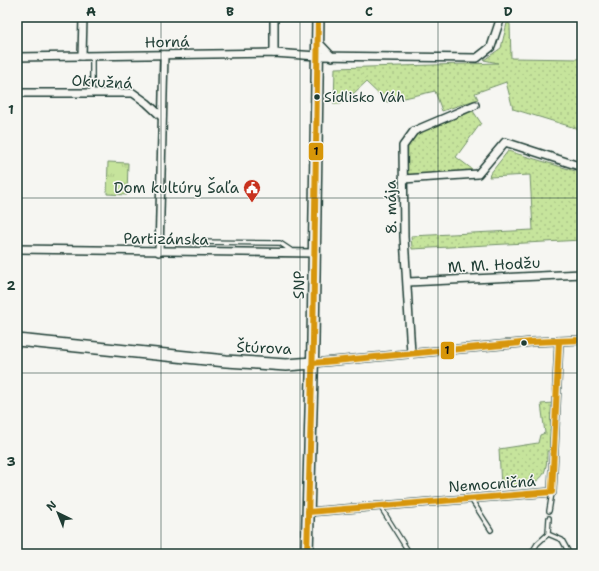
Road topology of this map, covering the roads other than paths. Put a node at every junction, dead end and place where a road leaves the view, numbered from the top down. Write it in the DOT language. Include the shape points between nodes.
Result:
graph roads {
  1 [pos="84,17"];
  2 [pos="274,17"];
  3 [pos="318,17"];
  4 [pos="501,17"];
  5 [pos="317,41"];
  6 [pos="274,53"];
  7 [pos="164,55"];
  8 [pos="82,56"];
  9 [pos="92,56"];
  10 [pos="317,56"];
  11 [pos="332,56"];
  12 [pos="17,57"];
  13 [pos="92,92"];
  14 [pos="17,93"];
  15 [pos="475,105"];
  16 [pos="162,117"];
  17 [pos="582,167"];
  18 [pos="403,179"];
  19 [pos="191,242"];
  20 [pos="243,243"];
  21 [pos="17,249"];
  22 [pos="159,252"];
  23 [pos="243,253"];
  24 [pos="295,253"];
  25 [pos="314,253"];
  26 [pos="582,274"];
  27 [pos="408,282"];
  28 [pos="17,340"];
  29 [pos="582,340"];
  30 [pos="559,341"];
  31 [pos="411,353"];
  32 [pos="313,363"];
  33 [pos="552,492"];
  34 [pos="470,498"];
  35 [pos="379,505"];
  36 [pos="549,511"];
  37 [pos="308,512"];
  38 [pos="549,518"];
  39 [pos="491,530"];
  40 [pos="548,534"];
  41 [pos="307,554"];
  42 [pos="410,554"];
  43 [pos="531,554"];
  44 [pos="567,554"];
  1 -- 8 [label="street"];
  2 -- 6 [label="street"];
  3 -- 5 [label="main road, SNP"];
  4 -- 11 [label="street, Horná" via="490,47 477,58"];
  5 -- 10 [label="main road, SNP"];
  5 -- 11 [label="street"];
  6 -- 7 [label="street, Horná"];
  6 -- 10 [label="street, Horná"];
  7 -- 9 [label="street, Horná"];
  7 -- 16 [label="street"];
  8 -- 9 [label="street, Horná"];
  8 -- 12 [label="street, Horná"];
  9 -- 13 [label="lane"];
  10 -- 11 [label="street, Horná"];
  10 -- 25 [label="main road, SNP"];
  13 -- 14 [label="street, Okružná"];
  13 -- 16 [label="street, Okružná" via="133,93"];
  15 -- 18 [label="street, 8. mája" via="414,131 403,146"];
  16 -- 22 [label="street"];
  17 -- 18 [label="street" via="505,142 478,174"];
  18 -- 27 [label="street, 8. mája"];
  19 -- 20 [label="lane"];
  20 -- 23 [label="lane"];
  20 -- 24 [label="lane" via="280,243"];
  21 -- 22 [label="street, Partizánska"];
  22 -- 23 [label="street, Partizánska"];
  23 -- 24 [label="street, Partizánska"];
  24 -- 25 [label="street, Partizánska"];
  25 -- 32 [label="main road, SNP"];
  26 -- 27 [label="street, M. M. Hodžu"];
  27 -- 31 [label="street, 8. mája"];
  28 -- 32 [label="main road, Štúrova" via="226,361 286,365"];
  29 -- 30 [label="street, Štúrova"];
  30 -- 31 [label="street, Štúrova"];
  30 -- 33 [label="street, Nemocničná"];
  31 -- 32 [label="street, Štúrova"];
  32 -- 37 [label="main road, SNP"];
  33 -- 34 [label="street, Nemocničná"];
  33 -- 36 [label="lane"];
  34 -- 35 [label="street, Nemocničná"];
  34 -- 39 [label="lane"];
  35 -- 37 [label="street, Nemocničná"];
  35 -- 42 [label="lane"];
  37 -- 41 [label="main road, SNP"];
  38 -- 40 [label="lane"];
  40 -- 43 [label="lane"];
  40 -- 44 [label="lane" via="562,540 568,550"];
}
